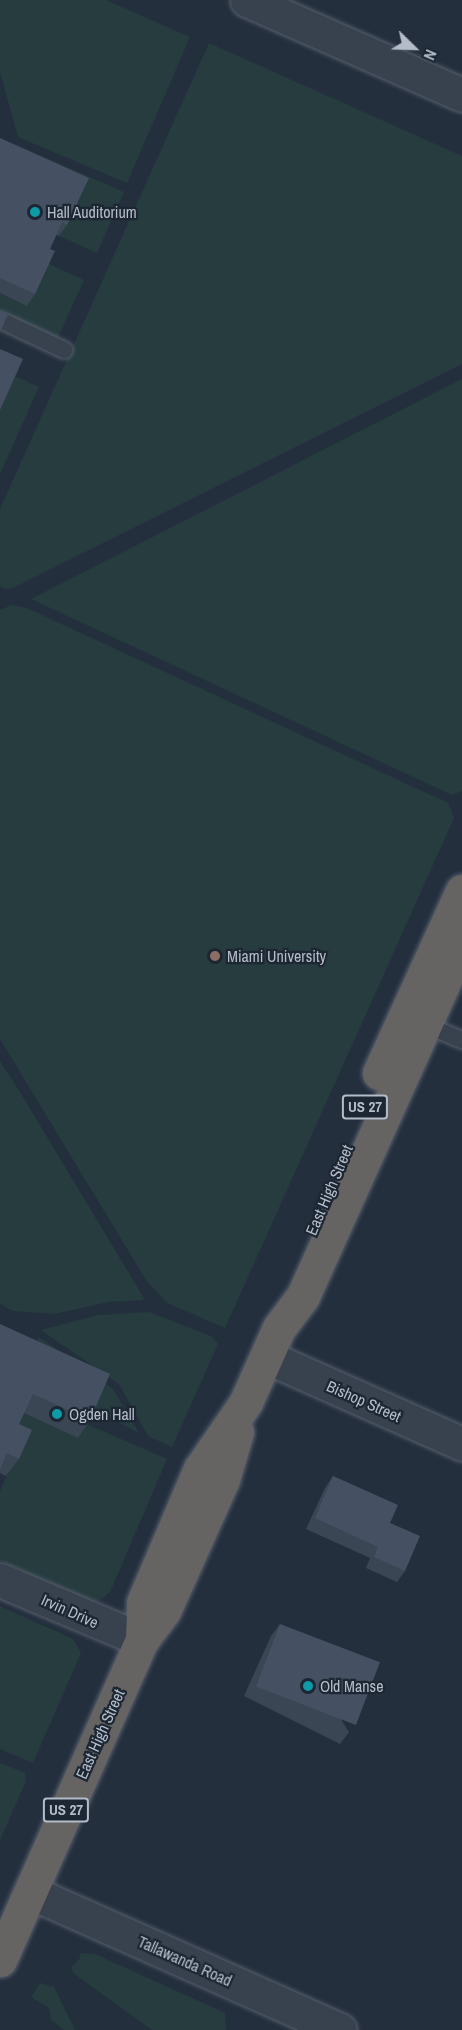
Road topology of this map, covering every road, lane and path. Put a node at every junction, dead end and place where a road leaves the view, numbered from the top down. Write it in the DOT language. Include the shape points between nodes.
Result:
graph roads {
  1 [pos="261,3"];
  2 [pos="462,95"];
  3 [pos="0,320"];
  4 [pos="64,350"];
  5 [pos="462,891"];
  6 [pos="462,943"];
  7 [pos="426,1024"];
  8 [pos="462,1040"];
  9 [pos="273,1342"];
  10 [pos="462,1444"];
  11 [pos="0,1580"];
  12 [pos="142,1640"];
  13 [pos="30,1892"];
  14 [pos="0,1960"];
  15 [pos="340,2030"];
  1 -- 2 [label="street"];
  3 -- 4 [label="lane"];
  5 -- 9 [label="highway, East High Street / US 27" via="285,1291"];
  6 -- 7 [label="highway, East High Street / US 27"];
  7 -- 8 [label="lane"];
  7 -- 9 [label="highway, East High Street / US 27" via="303,1296"];
  9 -- 10 [label="street, Bishop Street"];
  9 -- 12 [label="highway, East High Street / US 27" via="246,1402 218,1490 164,1611"];
  11 -- 12 [label="street, Irvin Drive"];
  12 -- 13 [label="highway, East High Street / US 27"];
  13 -- 14 [label="highway, East High Street / US 27"];
  13 -- 15 [label="street, Tallawanda Road"];
}
